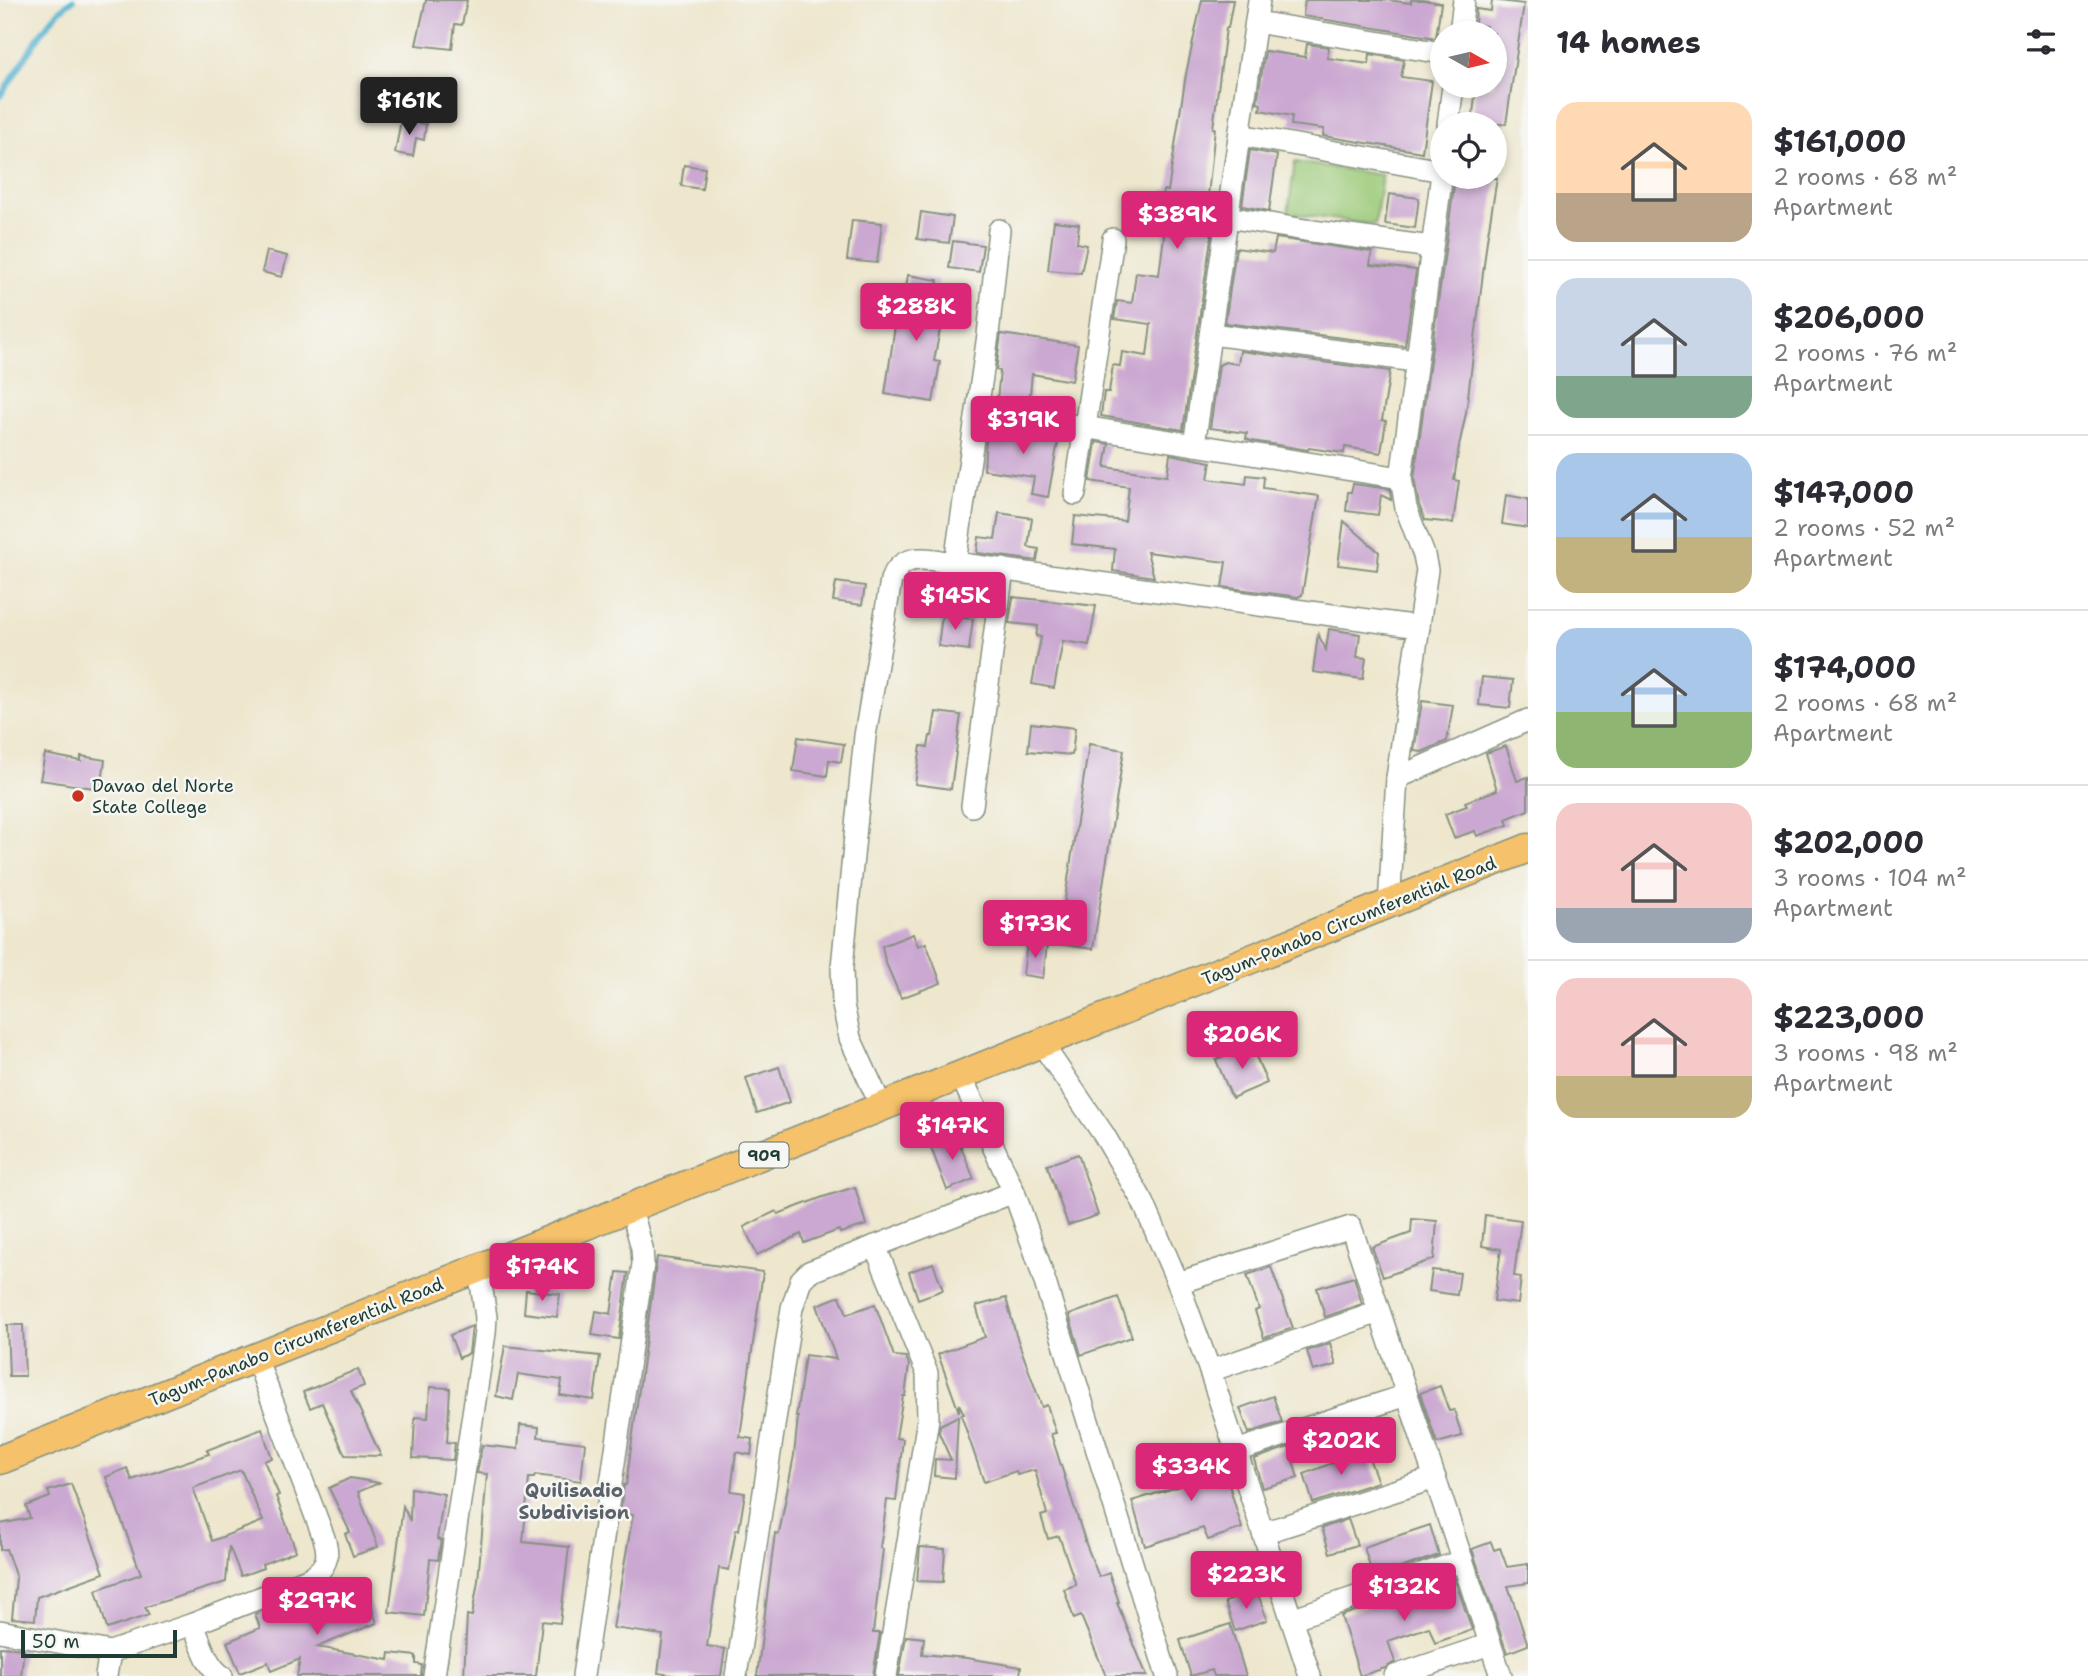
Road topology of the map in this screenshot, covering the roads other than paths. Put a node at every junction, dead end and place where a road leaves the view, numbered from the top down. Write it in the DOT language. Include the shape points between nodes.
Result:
graph roads {
  1 [pos="1259,0"];
  2 [pos="1464,0"];
  3 [pos="1461,21"];
  4 [pos="1256,22"];
  5 [pos="1430,51"];
  6 [pos="1240,135"];
  7 [pos="1430,171"];
  8 [pos="1440,189"];
  9 [pos="1228,217"];
  10 [pos="999,230"];
  11 [pos="1113,239"];
  12 [pos="1431,247"];
  13 [pos="1211,334"];
  14 [pos="1415,361"];
  15 [pos="978,410"];
  16 [pos="1086,428"];
  17 [pos="1194,445"];
  18 [pos="1401,478"];
  19 [pos="1075,494"];
  20 [pos="955,564"];
  21 [pos="1003,569"];
  22 [pos="1419,627"];
  23 [pos="1528,720"];
  24 [pos="1397,778"];
  25 [pos="972,806"];
  26 [pos="1528,849"];
  27 [pos="1389,905"];
  28 [pos="1042,1044"];
  29 [pos="961,1076"];
  30 [pos="882,1108"];
  31 [pos="1014,1192"];
  32 [pos="631,1208"];
  33 [pos="875,1246"];
  34 [pos="479,1270"];
  35 [pos="1178,1283"];
  36 [pos="1379,1311"];
  37 [pos="256,1358"];
  38 [pos="1210,1371"];
  39 [pos="1407,1395"];
  40 [pos="1236,1451"];
  41 [pos="0,1460"];
  42 [pos="1434,1478"];
  43 [pos="1263,1533"];
  44 [pos="1462,1561"];
  45 [pos="1291,1619"];
  46 [pos="193,1623"];
  47 [pos="0,1631"];
  48 [pos="1490,1644"];
  49 [pos="110,1652"];
  50 [pos="106,1676"];
  51 [pos="222,1676"];
  52 [pos="434,1676"];
  53 [pos="583,1676"];
  54 [pos="736,1676"];
  55 [pos="886,1676"];
  56 [pos="1167,1676"];
  57 [pos="1310,1676"];
  58 [pos="1395,1676"];
  59 [pos="1501,1676"];
  1 -- 4 [label="street"];
  2 -- 3 [label="street"];
  4 -- 5 [label="street"];
  4 -- 6 [label="street"];
  6 -- 7 [label="street"];
  6 -- 9 [label="street"];
  8 -- 12 [label="street"];
  9 -- 12 [label="street"];
  9 -- 13 [label="street"];
  10 -- 15 [label="street"];
  11 -- 16 [label="street"];
  12 -- 14 [label="street"];
  13 -- 14 [label="street"];
  13 -- 17 [label="street"];
  14 -- 18 [label="street"];
  15 -- 16 [label="street"];
  15 -- 20 [label="street"];
  16 -- 17 [label="street"];
  16 -- 19 [label="street"];
  17 -- 18 [label="street"];
  18 -- 22 [label="street" via="1427,570"];
  20 -- 21 [label="street"];
  20 -- 30 [label="street" via="919,558 905,561 895,570 865,736 842,967 843,1005 850,1038"];
  21 -- 22 [label="street"];
  21 -- 25 [label="street"];
  22 -- 24 [label="street"];
  23 -- 24 [label="street"];
  24 -- 27 [label="street"];
  26 -- 27 [label="main road, Tagum-Panabo Circumferential Road / 909"];
  27 -- 28 [label="main road, Tagum-Panabo Circumferential Road / 909"];
  28 -- 29 [label="main road, Tagum-Panabo Circumferential Road / 909"];
  28 -- 35 [label="street" via="1143,1202"];
  29 -- 30 [label="main road, Tagum-Panabo Circumferential Road / 909"];
  29 -- 31 [label="street"];
  30 -- 32 [label="main road, Tagum-Panabo Circumferential Road / 909"];
  31 -- 33 [label="street"];
  31 -- 56 [label="street"];
  32 -- 34 [label="main road, Tagum-Panabo Circumferential Road / 909"];
  32 -- 53 [label="street" via="643,1264"];
  33 -- 54 [label="street" via="809,1272 796,1293"];
  33 -- 55 [label="street" via="927,1373 929,1397"];
  34 -- 37 [label="main road, Tagum-Panabo Circumferential Road / 909"];
  34 -- 52 [label="street" via="485,1333"];
  35 -- 36 [label="street" via="1351,1227"];
  35 -- 38 [label="street"];
  36 -- 38 [label="street"];
  36 -- 39 [label="street"];
  37 -- 41 [label="main road, Tagum-Panabo Circumferential Road / 909"];
  37 -- 46 [label="street" via="324,1538 327,1562 310,1578"];
  38 -- 40 [label="street"];
  39 -- 40 [label="street"];
  39 -- 42 [label="street"];
  40 -- 43 [label="street"];
  42 -- 43 [label="street"];
  42 -- 44 [label="street"];
  43 -- 45 [label="street"];
  44 -- 45 [label="street"];
  44 -- 48 [label="street"];
  45 -- 57 [label="street"];
  46 -- 49 [label="street"];
  46 -- 51 [label="street" via="211,1665"];
  47 -- 49 [label="street"];
  48 -- 58 [label="street"];
  48 -- 59 [label="street"];
  49 -- 50 [label="street"];
}
